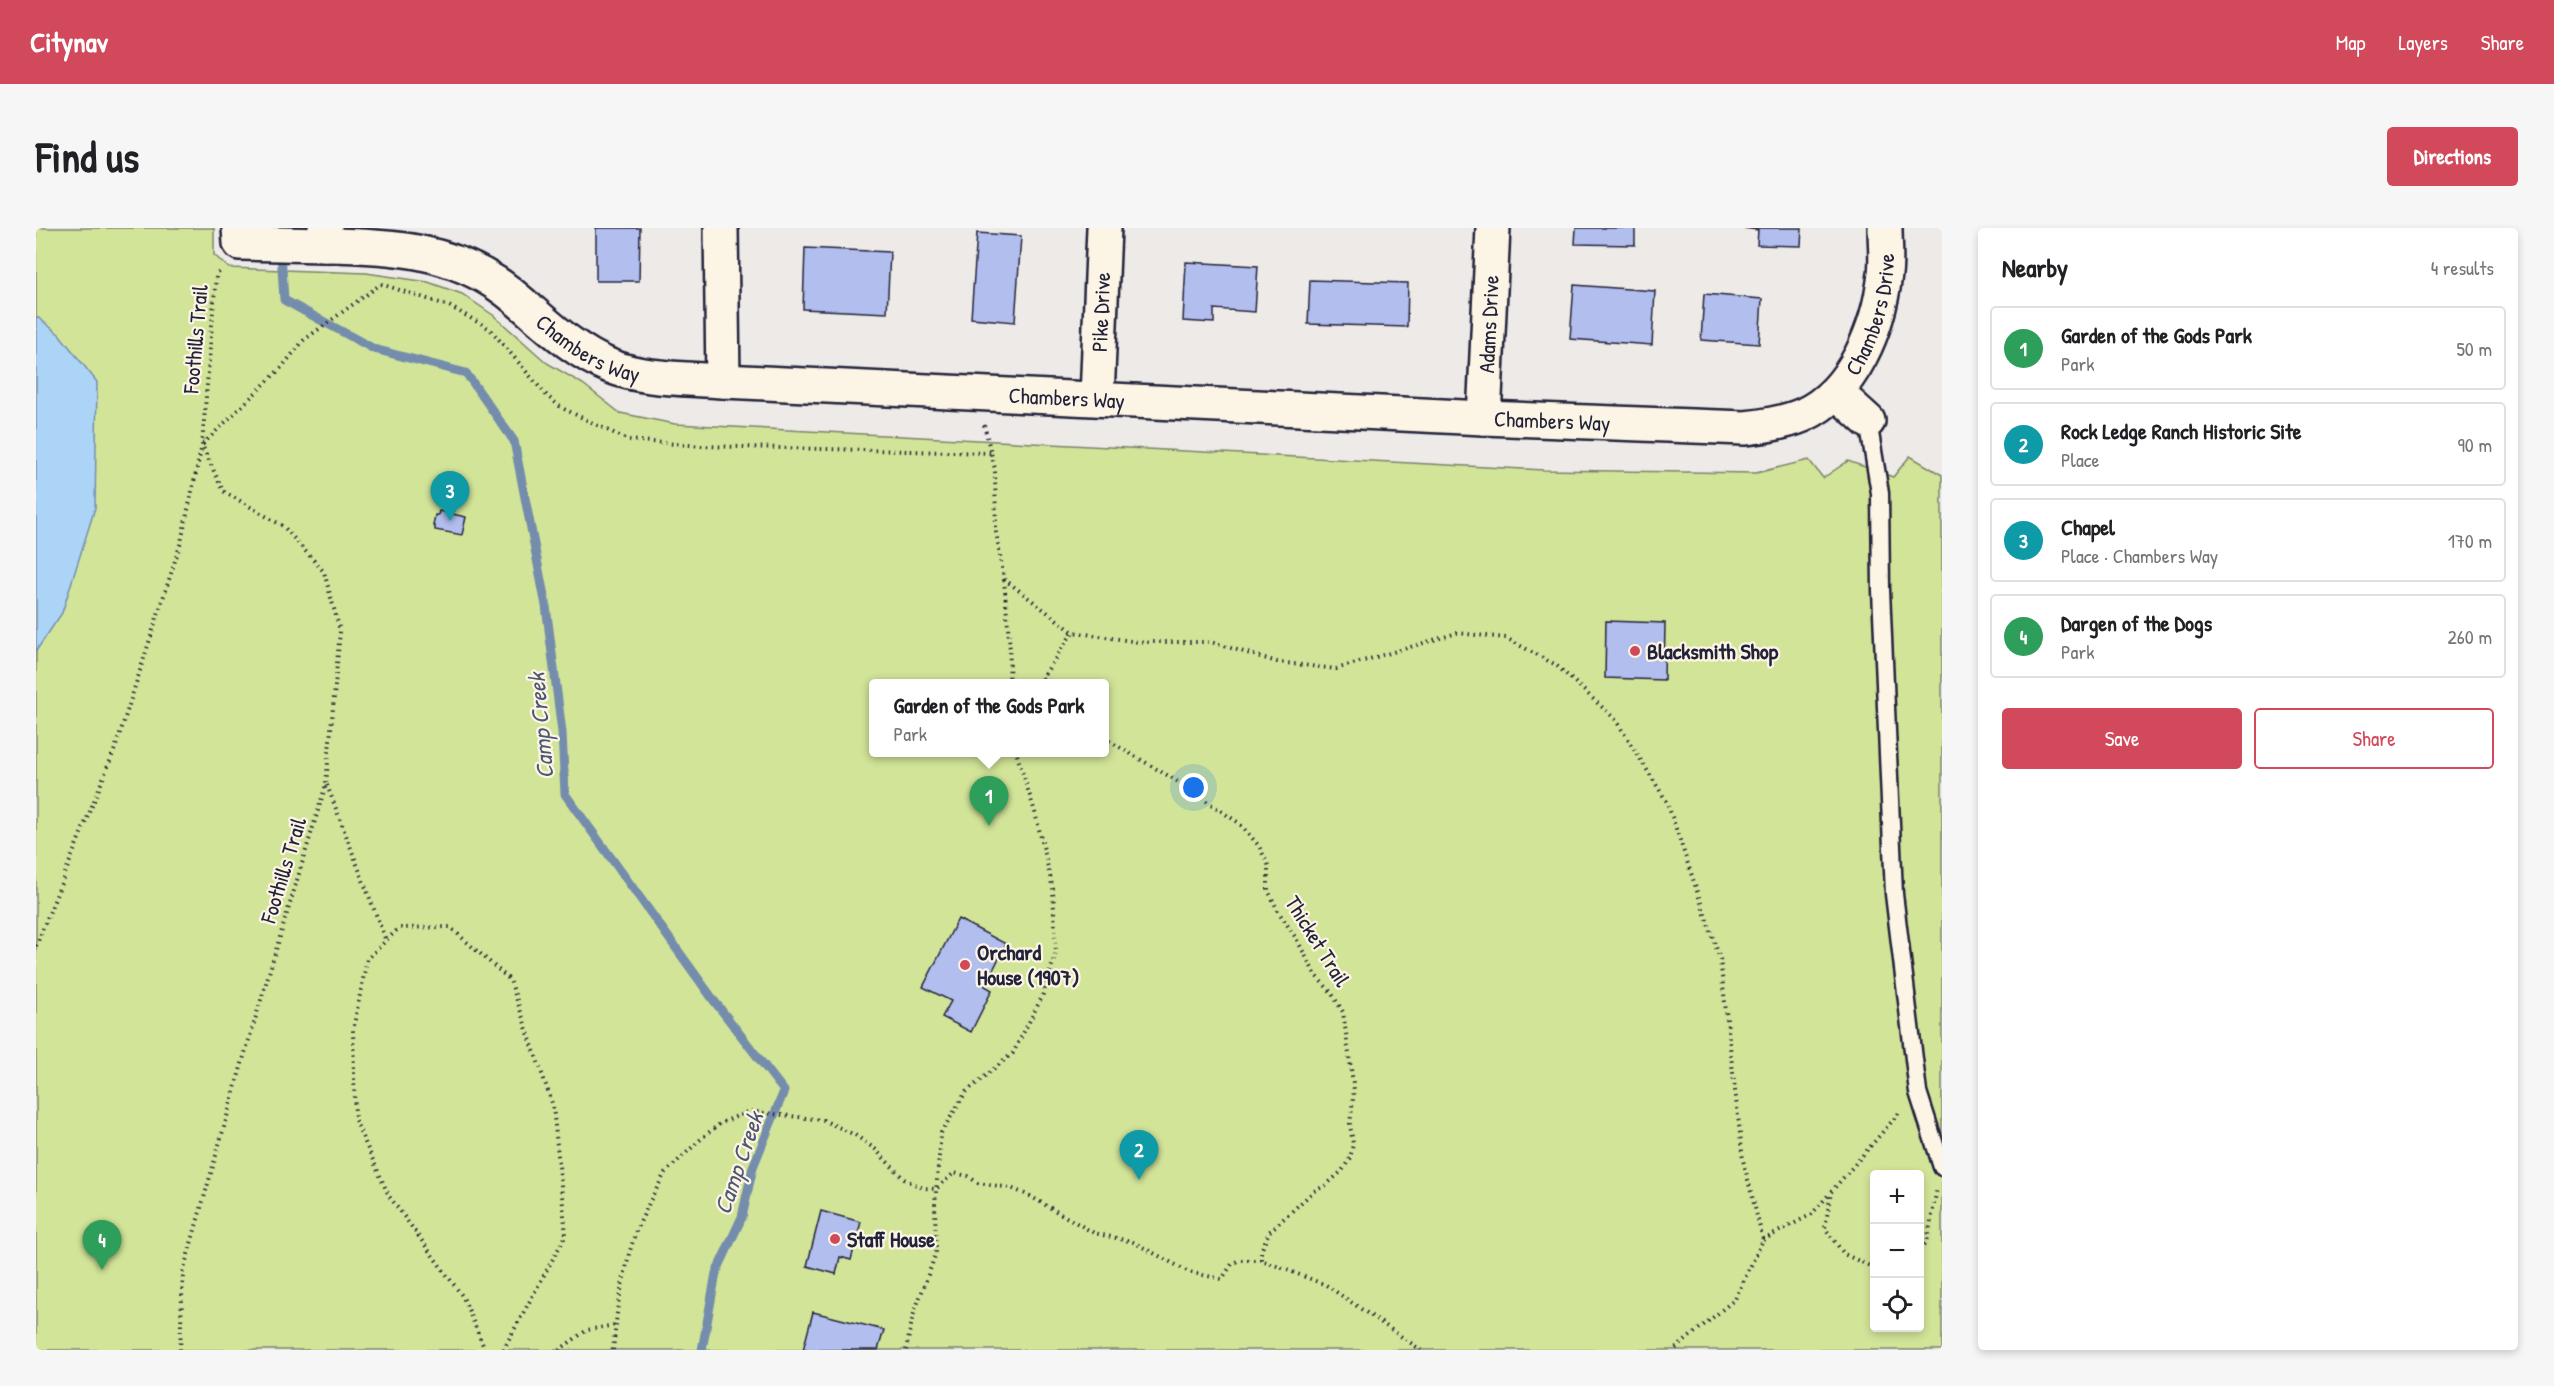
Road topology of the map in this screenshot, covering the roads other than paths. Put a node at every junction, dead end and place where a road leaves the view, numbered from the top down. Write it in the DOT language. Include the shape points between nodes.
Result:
graph roads {
  1 [pos="721,228"];
  2 [pos="1104,228"];
  3 [pos="1493,228"];
  4 [pos="1885,228"];
  5 [pos="240,235"];
  6 [pos="325,236"];
  7 [pos="723,381"];
  8 [pos="1836,392"];
  9 [pos="1097,398"];
  10 [pos="1484,418"];
  11 [pos="1868,421"];
  12 [pos="1942,1166"];
  1 -- 7 [label="street"];
  2 -- 9 [label="street, Pike Drive"];
  3 -- 10 [label="street, Adams Drive"];
  4 -- 8 [label="street, Chambers Drive" via="1885,273 1879,306 1864,348"];
  5 -- 6 [label="street, Chambers Way"];
  6 -- 7 [label="street, Chambers Way" via="449,258 477,271 562,338 610,367 640,374"];
  7 -- 9 [label="street, Chambers Way"];
  8 -- 10 [label="street, Chambers Way" via="1805,414 1777,424 1745,428"];
  8 -- 11 [label="street"];
  9 -- 10 [label="street, Chambers Way"];
  11 -- 12 [label="lane" via="1880,493 1894,894 1918,1092"];
}
